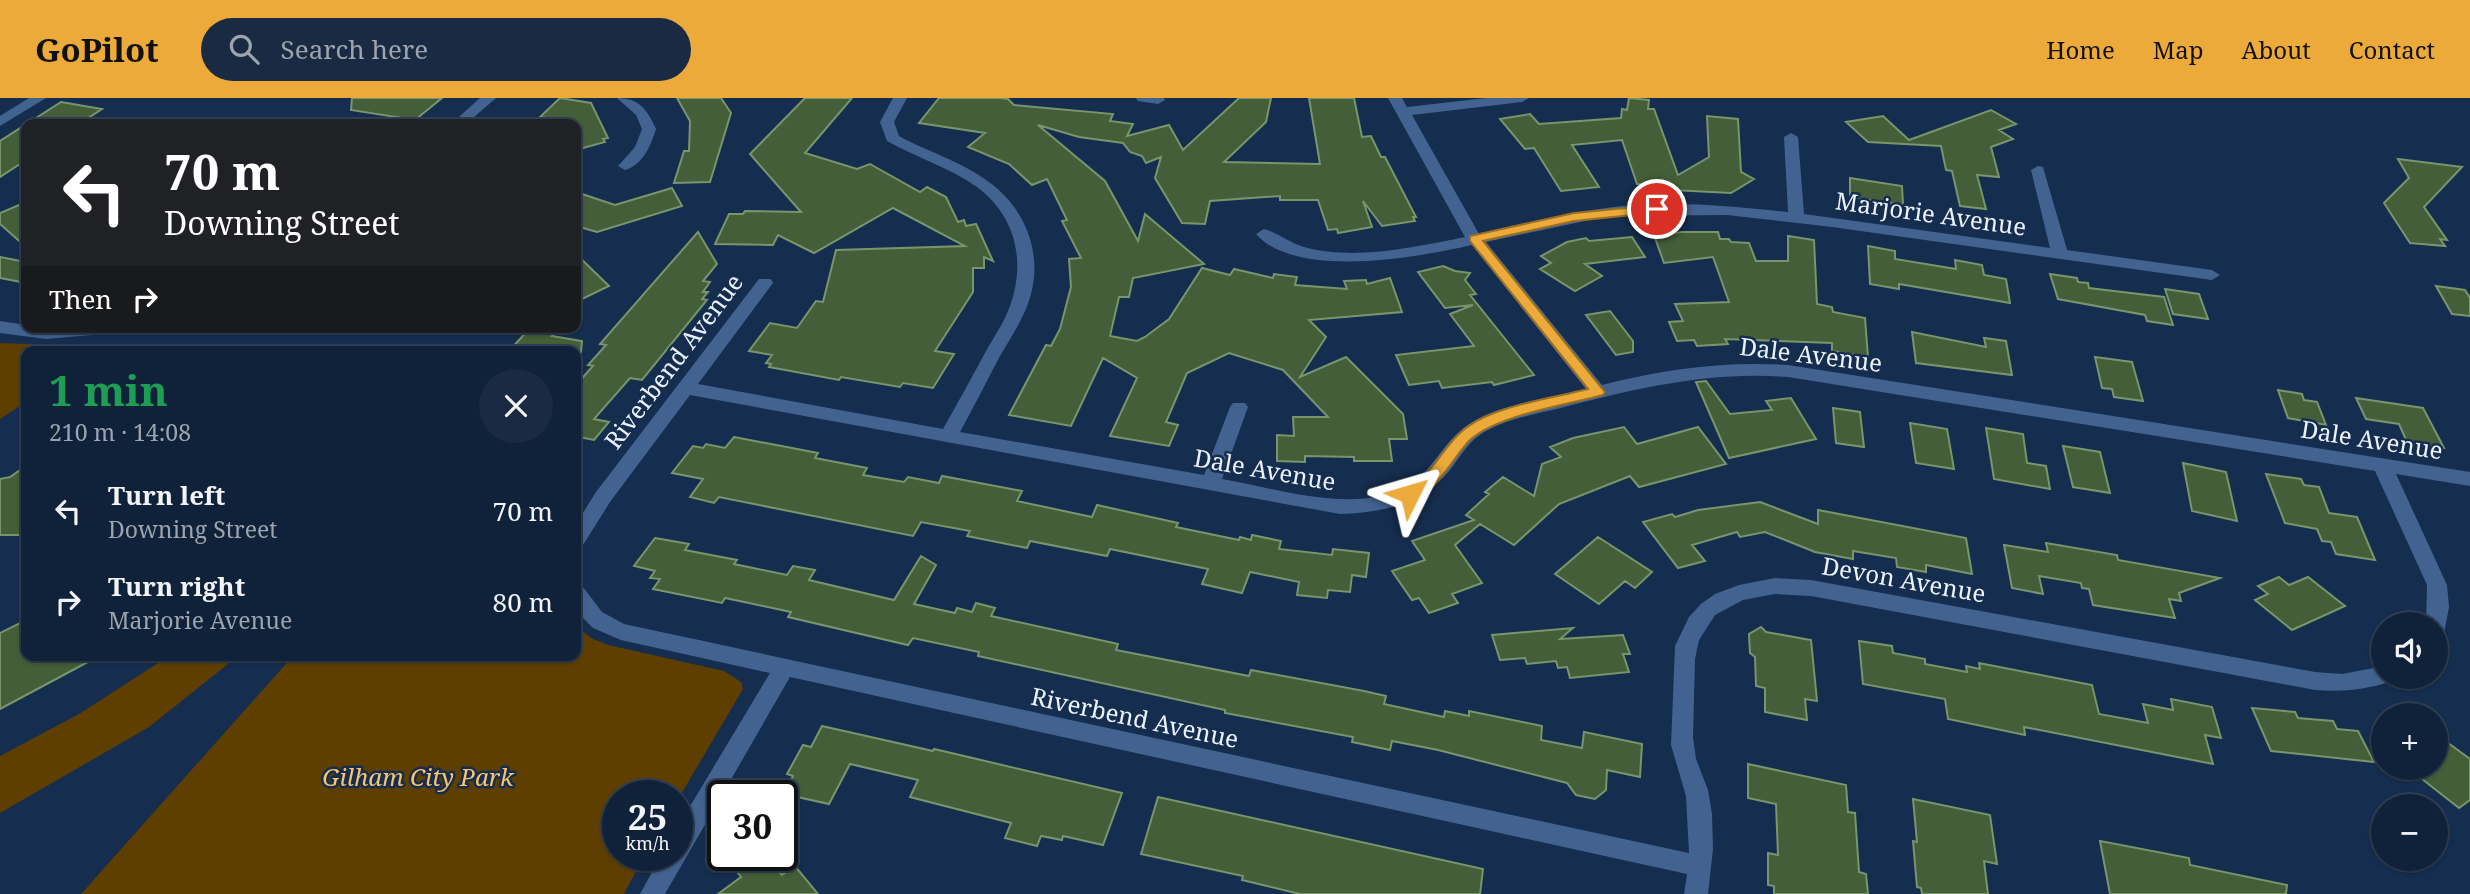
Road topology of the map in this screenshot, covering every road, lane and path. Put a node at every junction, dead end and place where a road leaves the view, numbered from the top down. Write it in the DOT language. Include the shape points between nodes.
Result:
graph roads {
  1 [pos="39,98"];
  2 [pos="489,98"];
  3 [pos="624,98"];
  4 [pos="900,98"];
  5 [pos="1522,98"];
  6 [pos="1399,105"];
  7 [pos="464,119"];
  8 [pos="0,122"];
  9 [pos="1791,137"];
  10 [pos="625,166"];
  11 [pos="2038,170"];
  12 [pos="1796,217"];
  13 [pos="1264,234"];
  14 [pos="1475,239"];
  15 [pos="2060,254"];
  16 [pos="2212,275"];
  17 [pos="765,283"];
  18 [pos="0,327"];
  19 [pos="21,330"];
  20 [pos="684,388"];
  21 [pos="1598,392"];
  22 [pos="1239,407"];
  23 [pos="948,437"];
  24 [pos="2382,465"];
  25 [pos="2470,479"];
  26 [pos="1210,485"];
  27 [pos="581,531"];
  28 [pos="581,601"];
  29 [pos="2438,612"];
  30 [pos="784,668"];
  31 [pos="2371,677"];
  32 [pos="693,823"];
  33 [pos="1699,866"];
  34 [pos="665,871"];
  35 [pos="652,894"];
  36 [pos="1696,894"];
  1 -- 8 [label="street"];
  2 -- 7 [label="street"];
  3 -- 10 [label="street" via="642,113 649,129 642,149"];
  4 -- 23 [label="street" via="887,122 892,138 960,169 994,193 1019,223 1026,244 1028,264 1018,308"];
  5 -- 6 [label="street"];
  6 -- 14 [label="street"];
  9 -- 12 [label="street"];
  11 -- 15 [label="street, Marjorie Avenue"];
  12 -- 14 [label="street, Marjorie Avenue" via="1716,210 1624,211"];
  12 -- 15 [label="street, Marjorie Avenue"];
  13 -- 14 [label="street, Marjorie Avenue" via="1302,251 1347,255"];
  14 -- 21 [label="street"];
  15 -- 16 [label="street, Marjorie Avenue"];
  17 -- 20 [label="street, Riverbend Avenue"];
  18 -- 19 [label="street"];
  20 -- 23 [label="street, Dale Avenue"];
  20 -- 27 [label="street, Riverbend Avenue"];
  21 -- 24 [label="street, Dale Avenue" via="1685,372 1762,368"];
  21 -- 26 [label="street, Dale Avenue" via="1477,427 1429,481 1391,503 1340,507"];
  22 -- 26 [label="street"];
  23 -- 26 [label="street, Dale Avenue"];
  24 -- 25 [label="street, Dale Avenue"];
  24 -- 29 [label="street" via="2437,585"];
  28 -- 30 [label="street, Riverbend Avenue" via="591,616 621,632"];
  30 -- 32 [label="street"];
  30 -- 33 [label="street, Riverbend Avenue"];
  31 -- 33 [label="street, Devon Avenue" via="2342,683 2315,681 1811,588 1747,589 1709,609 1687,641 1682,748 1699,803"];
  33 -- 36 [label="street, Devon Avenue"];
  34 -- 35 [label="street"];
}
